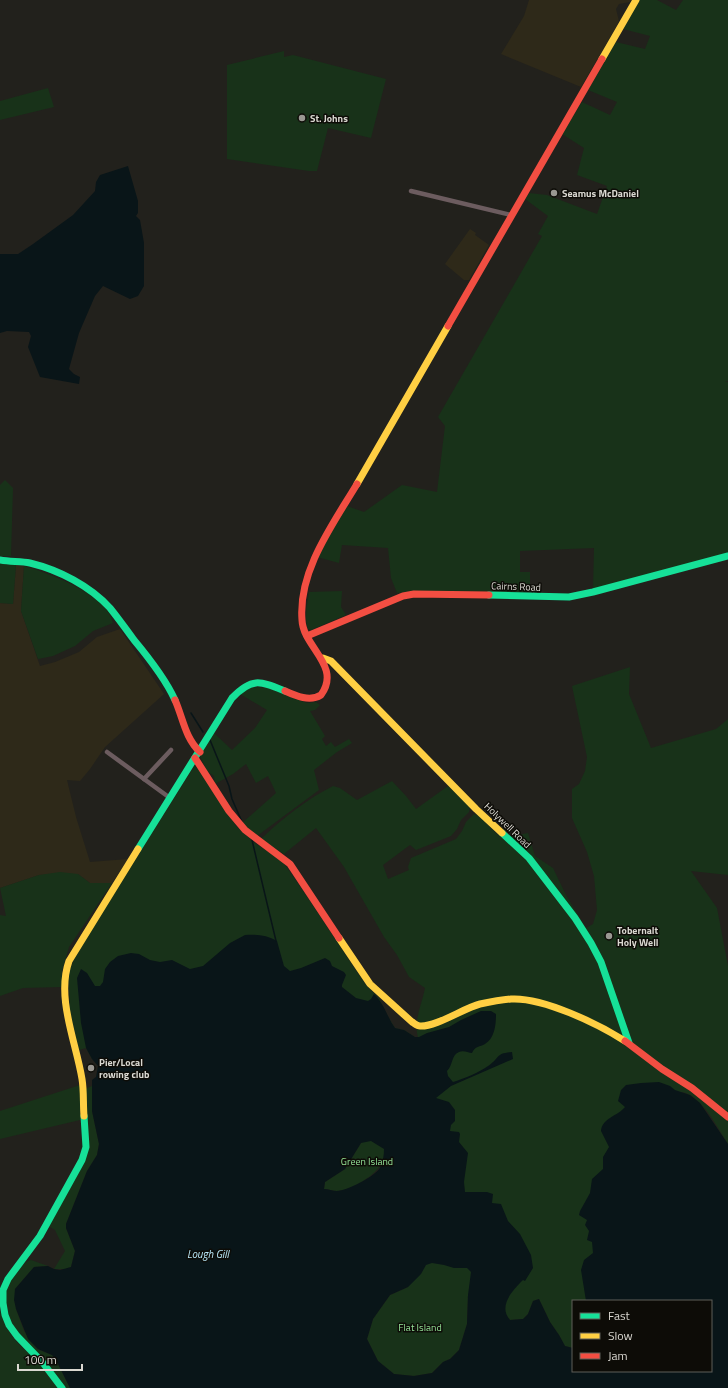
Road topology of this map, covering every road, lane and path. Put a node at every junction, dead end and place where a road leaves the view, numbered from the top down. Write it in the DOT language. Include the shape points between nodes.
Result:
graph roads {
  1 [pos="636,0"];
  2 [pos="411,191"];
  3 [pos="511,215"];
  4 [pos="728,556"];
  5 [pos="0,560"];
  6 [pos="307,636"];
  7 [pos="323,658"];
  8 [pos="171,750"];
  9 [pos="107,752"];
  10 [pos="200,752"];
  11 [pos="195,758"];
  12 [pos="144,779"];
  13 [pos="170,798"];
  14 [pos="629,1043"];
  15 [pos="728,1117"];
  16 [pos="62,1388"];
  1 -- 3 [label="street"];
  2 -- 3 [label="street"];
  3 -- 6 [label="street" via="316,553 303,606 302,624"];
  4 -- 6 [label="street, Cairns Road" via="569,597 461,594 403,596"];
  5 -- 10 [label="street" via="30,563 46,568 98,597 113,612 155,669 174,698 189,741"];
  6 -- 7 [label="street"];
  7 -- 10 [label="street" via="327,680 320,696 305,698 272,686 249,684 232,698"];
  7 -- 14 [label="street, Holywell Road" via="331,661 476,809 529,858 591,943 601,962"];
  8 -- 12 [label="street"];
  9 -- 12 [label="street"];
  10 -- 11 [label="street"];
  11 -- 13 [label="street"];
  11 -- 14 [label="street" via="229,811 245,830 290,864 370,984 412,1022 419,1026 427,1026 480,1004 512,999 567,1010"];
  12 -- 13 [label="street"];
  13 -- 16 [label="street" via="75,949 65,972 66,1011 82,1079 86,1147 82,1160 40,1236 8,1279 3,1290 3,1304 9,1325"];
  14 -- 15 [label="street"];
}
